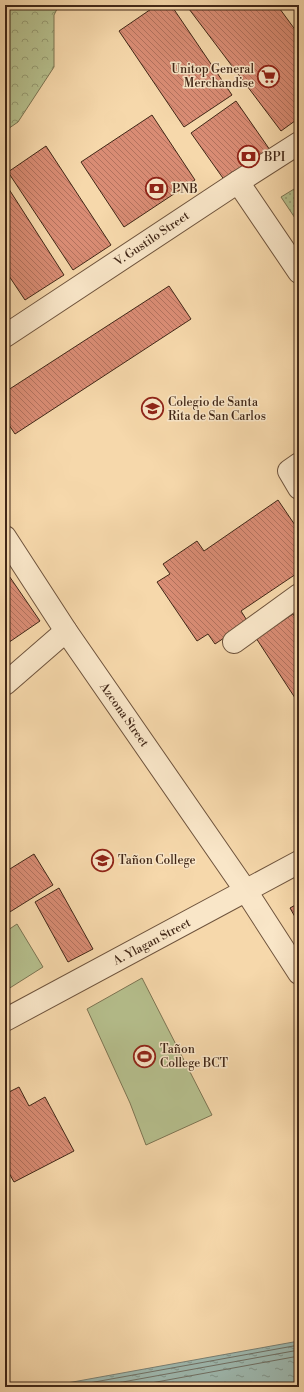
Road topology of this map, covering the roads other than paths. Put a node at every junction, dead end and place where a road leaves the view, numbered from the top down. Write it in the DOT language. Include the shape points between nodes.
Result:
graph roads {
  1 [pos="299,144"];
  2 [pos="238,182"];
  3 [pos="299,272"];
  4 [pos="5,336"];
  5 [pos="299,464"];
  6 [pos="299,488"];
  7 [pos="5,539"];
  8 [pos="299,595"];
  9 [pos="66,631"];
  10 [pos="234,642"];
  11 [pos="5,684"];
  12 [pos="299,862"];
  13 [pos="246,891"];
  14 [pos="299,973"];
  15 [pos="5,1020"];
  1 -- 2 [label="street, V. Gustilo Street"];
  2 -- 3 [label="street"];
  2 -- 4 [label="street, V. Gustilo Street"];
  5 -- 6 [label="street" via="289,471"];
  7 -- 9 [label="street, Azcona Street"];
  8 -- 10 [label="street"];
  9 -- 11 [label="street"];
  9 -- 13 [label="street, Azcona Street"];
  12 -- 13 [label="street, A. Ylagan Street"];
  13 -- 14 [label="street, Azcona Street"];
  13 -- 15 [label="street, A. Ylagan Street"];
}
